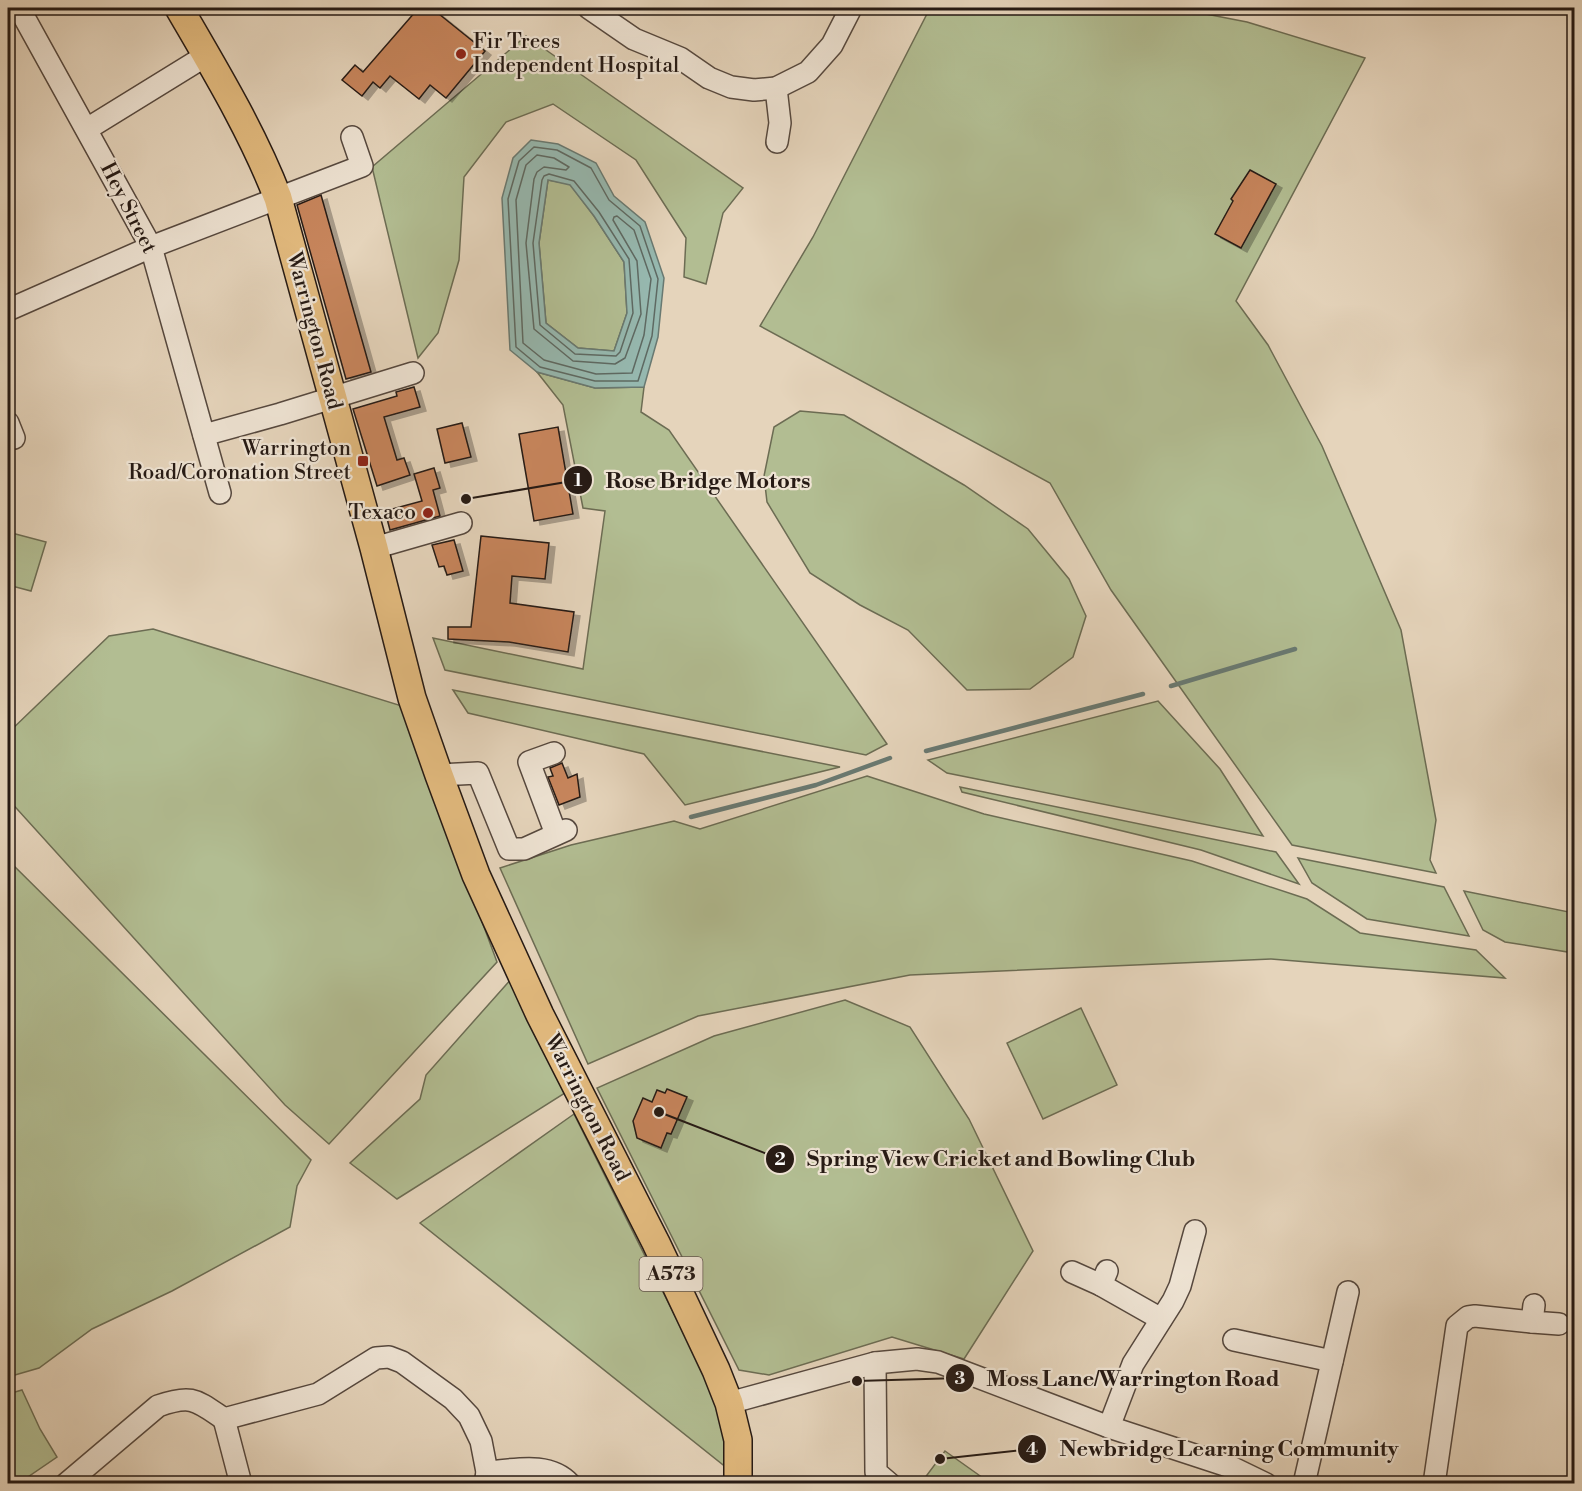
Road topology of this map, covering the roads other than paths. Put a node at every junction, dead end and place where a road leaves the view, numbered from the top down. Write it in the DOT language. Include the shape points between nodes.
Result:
graph roads {
  1 [pos="19,8"];
  2 [pos="179,8"];
  3 [pos="590,8"];
  4 [pos="850,8"];
  5 [pos="207,55"];
  6 [pos="776,88"];
  7 [pos="87,129"];
  8 [pos="352,136"];
  9 [pos="777,141"];
  10 [pos="278,198"];
  11 [pos="151,247"];
  12 [pos="8,310"];
  13 [pos="413,373"];
  14 [pos="332,398"];
  15 [pos="204,435"];
  16 [pos="220,494"];
  17 [pos="461,523"];
  18 [pos="374,548"];
  19 [pos="554,753"];
  20 [pos="439,775"];
  21 [pos="1194,1231"];
  22 [pos="1072,1272"];
  23 [pos="1348,1292"];
  24 [pos="1161,1319"];
  25 [pos="1559,1324"];
  26 [pos="1234,1340"];
  27 [pos="1332,1361"];
  28 [pos="874,1363"];
  29 [pos="729,1402"];
  30 [pos="224,1419"];
  31 [pos="1110,1427"];
  32 [pos="486,1478"];
  33 [pos="66,1484"];
  34 [pos="241,1484"];
  35 [pos="570,1484"];
  36 [pos="738,1484"];
  37 [pos="890,1484"];
  38 [pos="1266,1484"];
  39 [pos="1304,1484"];
  40 [pos="1434,1484"];
  1 -- 7 [label="street, Hey Street"];
  2 -- 5 [label="main road, Warrington Road / A573"];
  3 -- 6 [label="street" via="634,39 680,58 720,83 742,89"];
  4 -- 6 [label="street" via="832,45 817,64 798,79"];
  5 -- 7 [label="street"];
  5 -- 10 [label="main road, Warrington Road / A573" via="264,161"];
  6 -- 9 [label="street" via="780,123"];
  7 -- 11 [label="street, Hey Street"];
  8 -- 10 [label="street" via="362,166"];
  10 -- 11 [label="street"];
  10 -- 14 [label="main road, Warrington Road / A573"];
  11 -- 12 [label="street"];
  11 -- 15 [label="street, Hey Street"];
  13 -- 14 [label="street"];
  14 -- 15 [label="street"];
  14 -- 18 [label="main road, Warrington Road / A573"];
  15 -- 16 [label="street, Hey Street"];
  17 -- 18 [label="street"];
  18 -- 20 [label="main road, Warrington Road / A573" via="412,698"];
  19 -- 20 [label="street" via="529,762 561,832 524,849 509,849 478,773"];
  20 -- 29 [label="main road, Warrington Road / A573" via="476,875 540,1015 656,1243"];
  21 -- 24 [label="street" via="1180,1286"];
  22 -- 24 [label="street" via="1104,1278"];
  23 -- 27 [label="street"];
  24 -- 31 [label="street" via="1133,1364"];
  25 -- 40 [label="street" via="1533,1314 1475,1316 1457,1326"];
  26 -- 27 [label="street"];
  27 -- 39 [label="street"];
  28 -- 29 [label="street"];
  28 -- 31 [label="street" via="895,1359 938,1362"];
  28 -- 37 [label="street" via="876,1472"];
  29 -- 36 [label="main road, Warrington Road / A573" via="738,1440"];
  30 -- 32 [label="street" via="318,1394 376,1358 389,1357 453,1399 469,1416 481,1441"];
  30 -- 33 [label="street" via="197,1400 175,1400 158,1406"];
  30 -- 34 [label="street"];
  31 -- 38 [label="street" via="1231,1467"];
  32 -- 35 [label="street" via="540,1468"];
}
